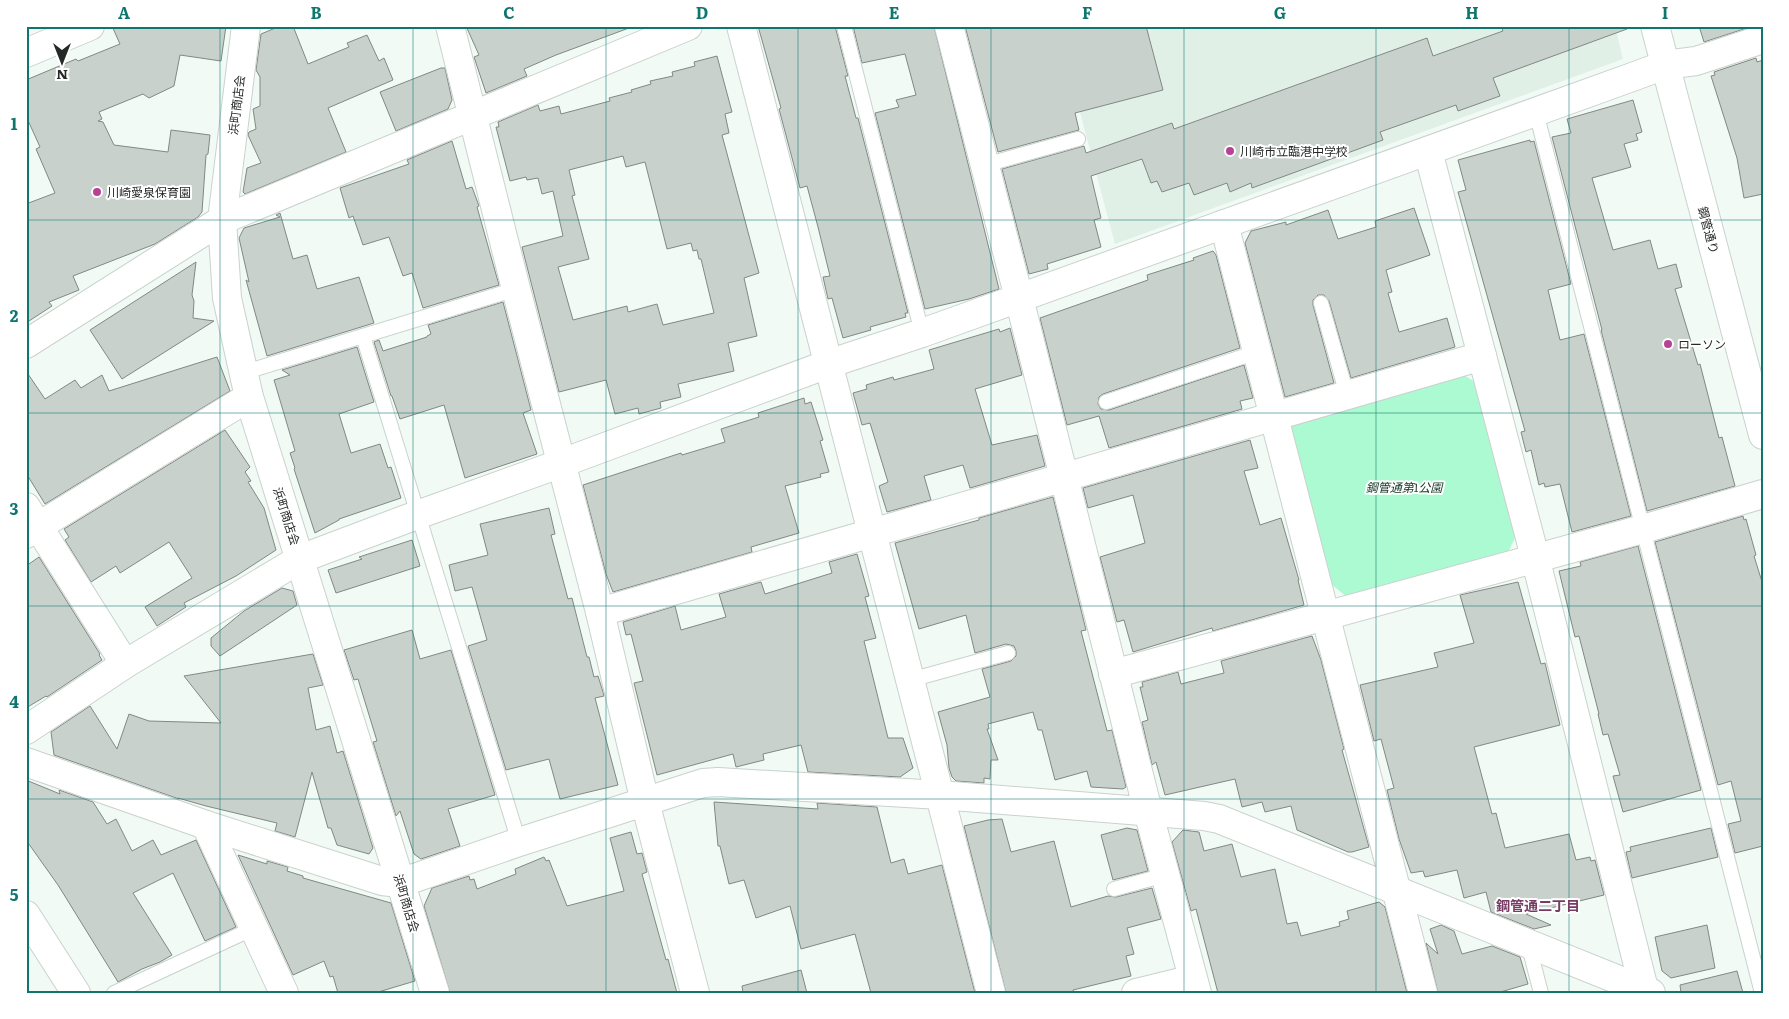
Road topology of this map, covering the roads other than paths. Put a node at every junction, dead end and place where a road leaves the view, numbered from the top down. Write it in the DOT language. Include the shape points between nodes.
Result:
graph roads {
  1 [pos="90,26"];
  2 [pos="246,26"];
  3 [pos="450,26"];
  4 [pos="688,26"];
  5 [pos="741,26"];
  6 [pos="844,26"];
  7 [pos="1655,26"];
  8 [pos="955,28"];
  9 [pos="1763,39"];
  10 [pos="26,53"];
  11 [pos="1665,65"];
  12 [pos="1536,112"];
  13 [pos="473,116"];
  14 [pos="1078,139"];
  15 [pos="1428,151"];
  16 [pos="985,165"];
  17 [pos="222,220"];
  18 [pos="1224,224"];
  19 [pos="516,289"];
  20 [pos="1019,298"];
  21 [pos="1321,302"];
  22 [pos="922,333"];
  23 [pos="363,336"];
  24 [pos="26,344"];
  25 [pos="1257,352"];
  26 [pos="1482,356"];
  27 [pos="828,364"];
  28 [pos="246,385"];
  29 [pos="1347,395"];
  30 [pos="1106,402"];
  31 [pos="1274,416"];
  32 [pos="1763,435"];
  33 [pos="562,463"];
  34 [pos="1064,477"];
  35 [pos="1763,494"];
  36 [pos="417,515"];
  37 [pos="30,523"];
  38 [pos="1643,529"];
  39 [pos="872,533"];
  40 [pos="1535,557"];
  41 [pos="300,559"];
  42 [pos="600,612"];
  43 [pos="1326,616"];
  44 [pos="1008,653"];
  45 [pos="125,664"];
  46 [pos="1113,674"];
  47 [pos="910,680"];
  48 [pos="26,730"];
  49 [pos="26,762"];
  50 [pos="940,795"];
  51 [pos="645,802"];
  52 [pos="1148,811"];
  53 [pos="206,825"];
  54 [pos="518,842"];
  55 [pos="1165,875"];
  56 [pos="400,883"];
  57 [pos="1114,889"];
  58 [pos="1397,889"];
  59 [pos="26,915"];
  60 [pos="254,928"];
  61 [pos="1528,943"];
  62 [pos="1195,986"];
  63 [pos="1647,992"];
  64 [pos="76,993"];
  65 [pos="114,993"];
  66 [pos="284,993"];
  67 [pos="435,993"];
  68 [pos="695,993"];
  69 [pos="991,993"];
  70 [pos="1136,993"];
  71 [pos="1423,993"];
  72 [pos="1541,993"];
  73 [pos="1762,993"];
  1 -- 10 [label="street"];
  2 -- 17 [label="street, 浜町商店会"];
  3 -- 13 [label="street"];
  4 -- 13 [label="street"];
  5 -- 27 [label="street"];
  6 -- 22 [label="lane"];
  7 -- 11 [label="street, 鋼管通り"];
  8 -- 16 [label="street"];
  9 -- 11 [label="street" via="1696,61"];
  11 -- 12 [label="street"];
  11 -- 32 [label="street, 鋼管通り"];
  12 -- 15 [label="street"];
  12 -- 38 [label="lane"];
  13 -- 17 [label="street"];
  13 -- 19 [label="street"];
  14 -- 16 [label="lane"];
  15 -- 18 [label="street"];
  15 -- 26 [label="street"];
  16 -- 20 [label="street"];
  17 -- 24 [label="street"];
  17 -- 28 [label="street, 浜町商店会" via="227,298"];
  18 -- 20 [label="street"];
  18 -- 25 [label="street"];
  19 -- 23 [label="lane"];
  19 -- 33 [label="street"];
  20 -- 22 [label="street"];
  20 -- 34 [label="street"];
  21 -- 29 [label="lane"];
  22 -- 27 [label="street"];
  23 -- 28 [label="lane"];
  23 -- 36 [label="lane"];
  25 -- 30 [label="lane"];
  25 -- 31 [label="street"];
  26 -- 29 [label="street"];
  26 -- 40 [label="street"];
  27 -- 33 [label="street"];
  27 -- 39 [label="street"];
  28 -- 37 [label="street"];
  28 -- 41 [label="street, 浜町商店会"];
  29 -- 31 [label="street"];
  31 -- 34 [label="street"];
  31 -- 43 [label="street"];
  33 -- 36 [label="street"];
  33 -- 42 [label="street"];
  34 -- 39 [label="street"];
  34 -- 46 [label="street"];
  35 -- 38 [label="street"];
  36 -- 41 [label="street"];
  36 -- 54 [label="lane"];
  37 -- 45 [label="street"];
  38 -- 40 [label="street"];
  38 -- 73 [label="lane"];
  39 -- 42 [label="street"];
  39 -- 47 [label="street"];
  40 -- 43 [label="street"];
  40 -- 63 [label="street"];
  41 -- 45 [label="street"];
  41 -- 56 [label="street, 浜町商店会"];
  42 -- 51 [label="street"];
  43 -- 46 [label="street"];
  43 -- 58 [label="street"];
  44 -- 47 [label="lane"];
  45 -- 48 [label="street"];
  46 -- 52 [label="street"];
  47 -- 50 [label="street"];
  49 -- 53 [label="street"];
  50 -- 51 [label="street" via="718,782 703,783"];
  50 -- 52 [label="street"];
  50 -- 69 [label="street"];
  51 -- 54 [label="street"];
  51 -- 68 [label="street"];
  52 -- 55 [label="street"];
  52 -- 58 [label="street" via="1219,819"];
  53 -- 56 [label="street" via="382,881"];
  53 -- 60 [label="street"];
  54 -- 56 [label="street"];
  55 -- 57 [label="lane"];
  55 -- 62 [label="street"];
  56 -- 67 [label="street, 浜町商店会"];
  58 -- 61 [label="street"];
  58 -- 71 [label="street"];
  59 -- 64 [label="street"];
  60 -- 65 [label="lane"];
  60 -- 66 [label="street"];
  61 -- 63 [label="street"];
  61 -- 72 [label="lane"];
  62 -- 70 [label="street"];
}
